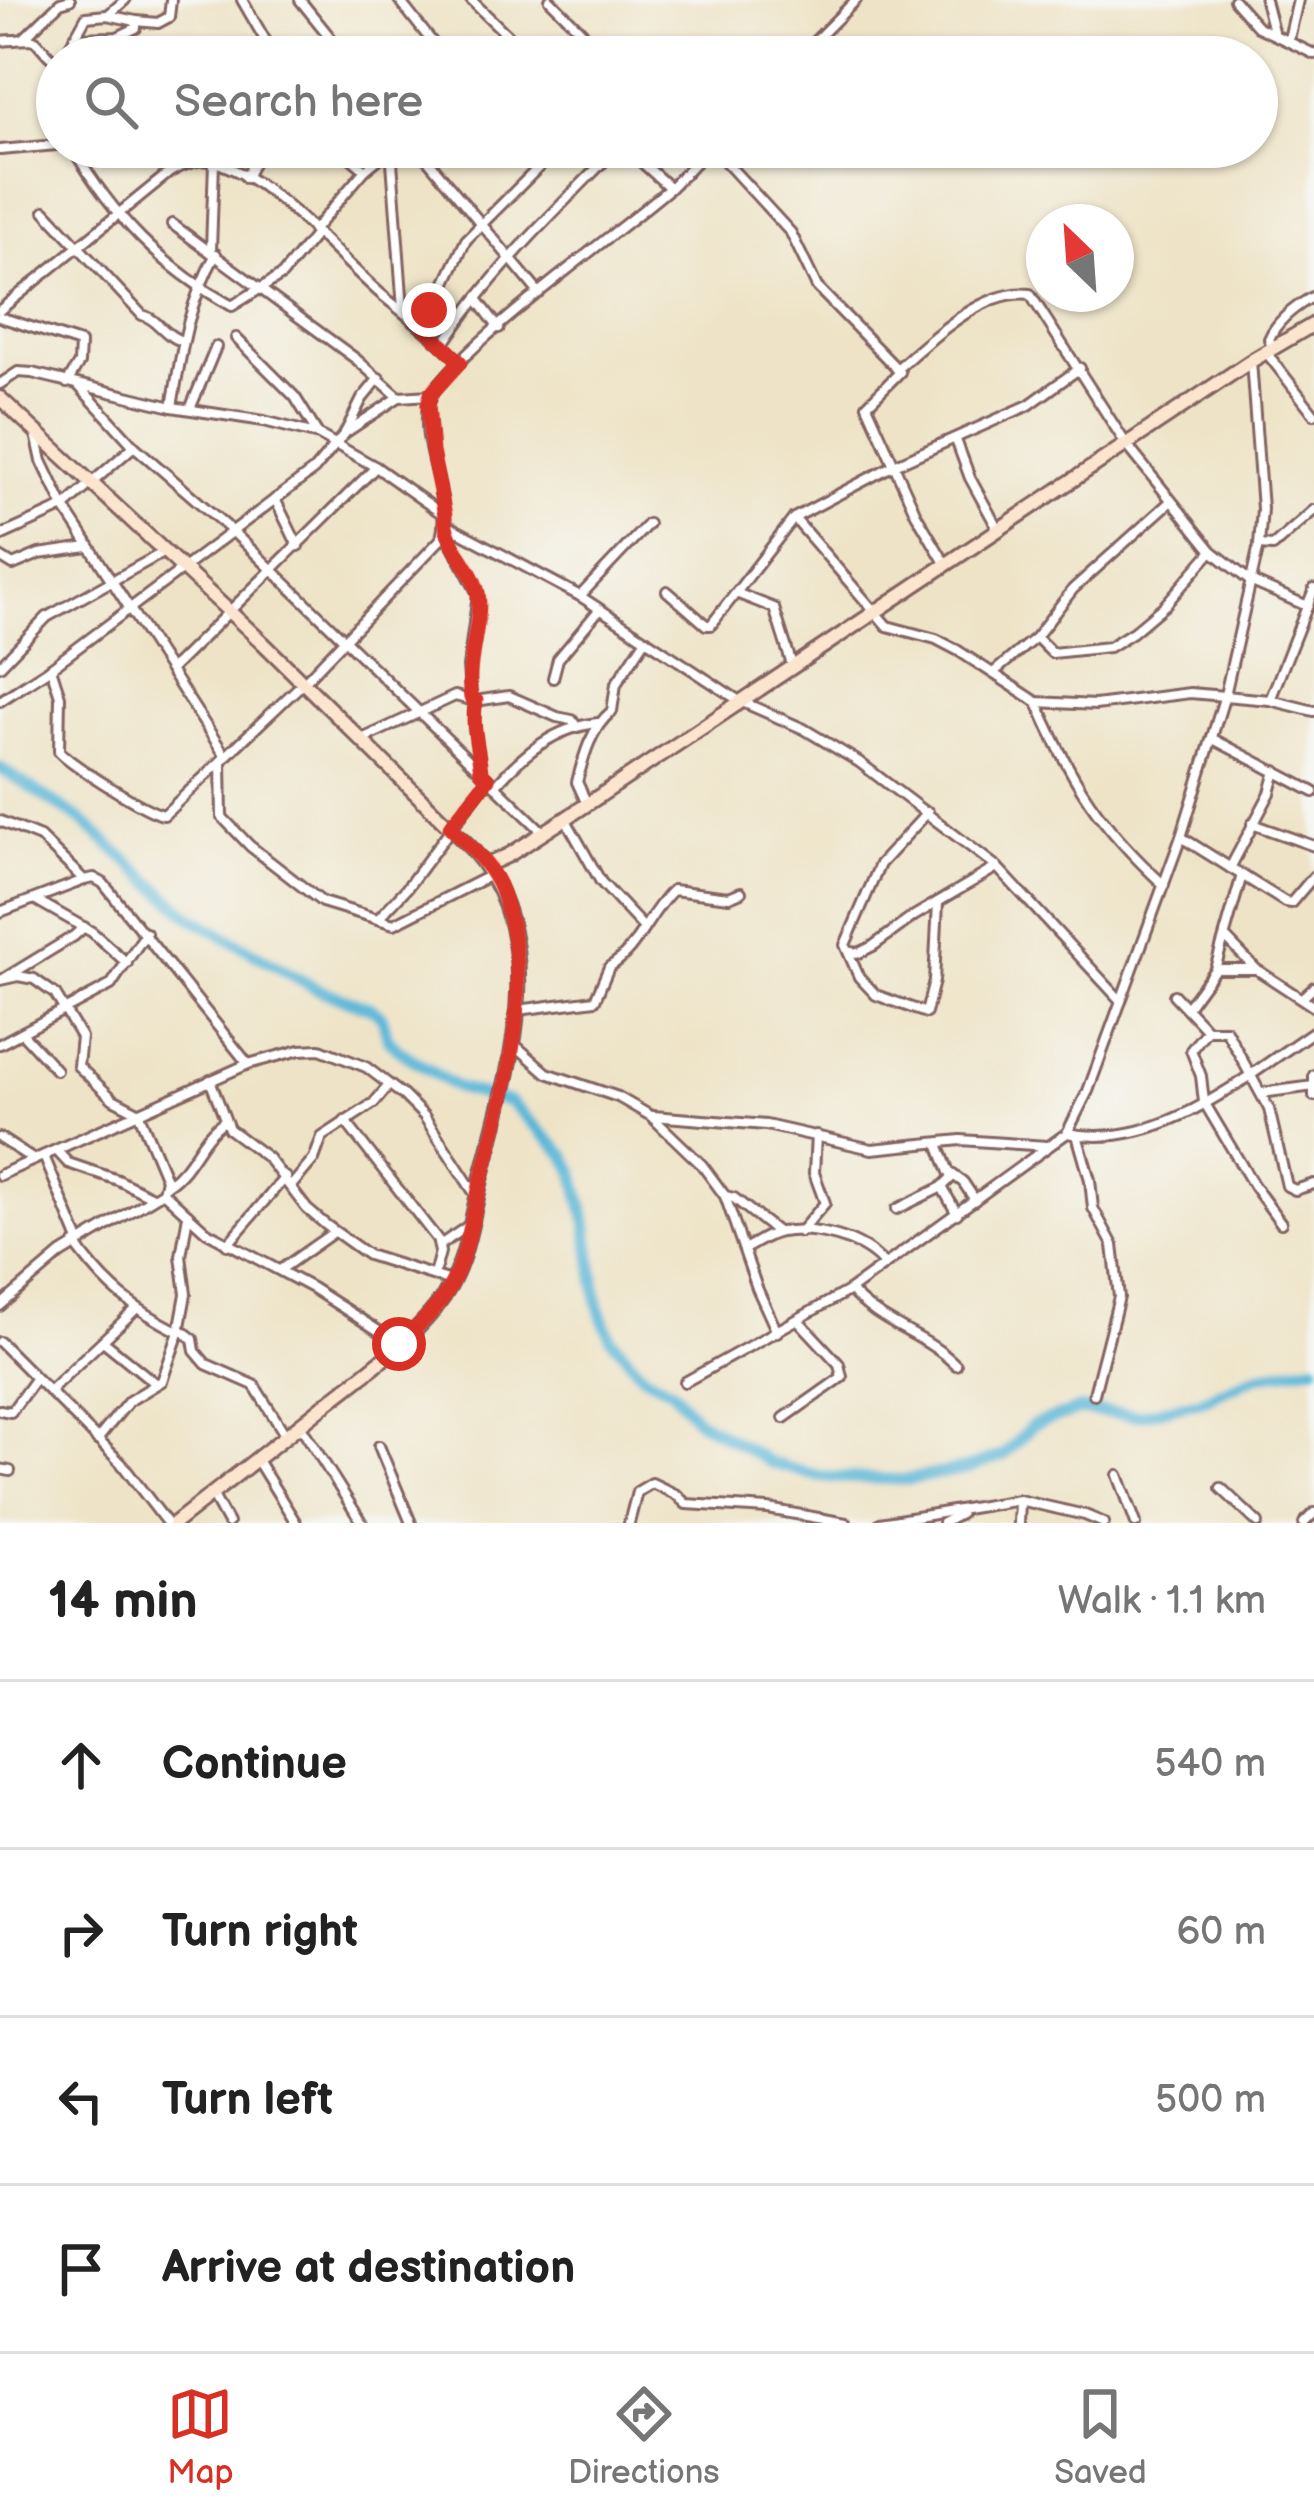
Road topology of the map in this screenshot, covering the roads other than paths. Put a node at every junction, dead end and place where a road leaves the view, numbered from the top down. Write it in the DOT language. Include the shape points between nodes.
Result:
graph roads {
  1 [pos="70,0"];
  2 [pos="125,0"];
  3 [pos="171,0"];
  4 [pos="242,0"];
  5 [pos="300,0"];
  6 [pos="399,0"];
  7 [pos="472,0"];
  8 [pos="550,0"];
  9 [pos="856,0"];
  10 [pos="1234,0"];
  11 [pos="1265,0"];
  12 [pos="1298,0"];
  13 [pos="844,4"];
  14 [pos="107,15"];
  15 [pos="136,21"];
  16 [pos="1274,32"];
  17 [pos="75,36"];
  18 [pos="110,36"];
  19 [pos="263,36"];
  20 [pos="329,36"];
  21 [pos="427,36"];
  22 [pos="509,36"];
  23 [pos="586,36"];
  24 [pos="817,36"];
  25 [pos="1289,39"];
  26 [pos="22,40"];
  27 [pos="0,41"];
  28 [pos="36,41"];
  29 [pos="1314,54"];
  30 [pos="36,147"];
  31 [pos="0,151"];
  32 [pos="82,168"];
  33 [pos="179,168"];
  34 [pos="214,168"];
  35 [pos="226,168"];
  36 [pos="251,168"];
  37 [pos="362,168"];
  38 [pos="367,168"];
  39 [pos="393,168"];
  40 [pos="435,168"];
  41 [pos="537,168"];
  42 [pos="600,168"];
  43 [pos="646,168"];
  44 [pos="688,168"];
  45 [pos="725,168"];
  46 [pos="364,170"];
  47 [pos="246,178"];
  48 [pos="670,188"];
  49 [pos="45,211"];
  50 [pos="117,215"];
  51 [pos="481,223"];
  52 [pos="172,224"];
  53 [pos="314,232"];
  54 [pos="76,248"];
  55 [pos="214,252"];
  56 [pos="510,257"];
  57 [pos="197,287"];
  58 [pos="260,288"];
  59 [pos="539,293"];
  60 [pos="1314,296"];
  61 [pos="477,299"];
  62 [pos="404,310"];
  63 [pos="0,314"];
  64 [pos="418,321"];
  65 [pos="1314,324"];
  66 [pos="499,328"];
  67 [pos="236,338"];
  68 [pos="182,341"];
  69 [pos="442,345"];
  70 [pos="216,346"];
  71 [pos="1269,350"];
  72 [pos="1251,361"];
  73 [pos="460,362"];
  74 [pos="1080,368"];
  75 [pos="897,369"];
  76 [pos="379,378"];
  77 [pos="67,383"];
  78 [pos="0,384"];
  79 [pos="80,386"];
  80 [pos="431,394"];
  81 [pos="399,397"];
  82 [pos="0,398"];
  83 [pos="172,406"];
  84 [pos="190,409"];
  85 [pos="1314,414"];
  86 [pos="36,430"];
  87 [pos="345,433"];
  88 [pos="319,435"];
  89 [pos="956,440"];
  90 [pos="335,443"];
  91 [pos="1126,444"];
  92 [pos="134,446"];
  93 [pos="892,466"];
  94 [pos="376,467"];
  95 [pos="91,484"];
  96 [pos="274,498"];
  97 [pos="1170,502"];
  98 [pos="64,508"];
  99 [pos="1314,510"];
  100 [pos="794,518"];
  101 [pos="444,523"];
  102 [pos="648,524"];
  103 [pos="998,529"];
  104 [pos="231,530"];
  105 [pos="0,536"];
  106 [pos="1259,545"];
  107 [pos="298,546"];
  108 [pos="88,547"];
  109 [pos="1212,551"];
  110 [pos="164,552"];
  111 [pos="0,557"];
  112 [pos="946,563"];
  113 [pos="182,568"];
  114 [pos="273,570"];
  115 [pos="111,581"];
  116 [pos="1250,581"];
  117 [pos="1314,589"];
  118 [pos="667,591"];
  119 [pos="736,593"];
  120 [pos="580,596"];
  121 [pos="1305,605"];
  122 [pos="128,609"];
  123 [pos="599,610"];
  124 [pos="872,611"];
  125 [pos="230,613"];
  126 [pos="1036,637"];
  127 [pos="345,638"];
  128 [pos="646,639"];
  129 [pos="792,664"];
  130 [pos="0,666"];
  131 [pos="52,668"];
  132 [pos="171,669"];
  133 [pos="993,673"];
  134 [pos="553,678"];
  135 [pos="304,682"];
  136 [pos="1225,695"];
  137 [pos="0,700"];
  138 [pos="473,700"];
  139 [pos="738,700"];
  140 [pos="1270,700"];
  141 [pos="1037,703"];
  142 [pos="418,711"];
  143 [pos="1314,711"];
  144 [pos="598,723"];
  145 [pos="575,726"];
  146 [pos="1213,739"];
  147 [pos="362,740"];
  148 [pos="224,759"];
  149 [pos="1276,771"];
  150 [pos="488,779"];
  151 [pos="1314,792"];
  152 [pos="587,804"];
  153 [pos="928,812"];
  154 [pos="565,819"];
  155 [pos="0,820"];
  156 [pos="1252,824"];
  157 [pos="450,827"];
  158 [pos="544,832"];
  159 [pos="1181,837"];
  160 [pos="1314,846"];
  161 [pos="997,867"];
  162 [pos="1230,868"];
  163 [pos="487,873"];
  164 [pos="1242,875"];
  165 [pos="1314,876"];
  166 [pos="84,880"];
  167 [pos="1163,885"];
  168 [pos="741,892"];
  169 [pos="36,900"];
  170 [pos="938,902"];
  171 [pos="0,912"];
  172 [pos="377,920"];
  173 [pos="643,926"];
  174 [pos="84,927"];
  175 [pos="146,933"];
  176 [pos="1226,938"];
  177 [pos="851,952"];
  178 [pos="127,963"];
  179 [pos="1215,969"];
  180 [pos="1256,969"];
  181 [pos="2,979"];
  182 [pos="1314,987"];
  183 [pos="1174,995"];
  184 [pos="1302,998"];
  185 [pos="1121,1001"];
  186 [pos="1188,1006"];
  187 [pos="1314,1007"];
  188 [pos="65,1009"];
  189 [pos="518,1010"];
  190 [pos="1207,1030"];
  191 [pos="1314,1031"];
  192 [pos="22,1033"];
  193 [pos="0,1044"];
  194 [pos="514,1044"];
  195 [pos="248,1064"];
  196 [pos="56,1070"];
  197 [pos="1251,1075"];
  198 [pos="1314,1075"];
  199 [pos="210,1080"];
  200 [pos="389,1084"];
  201 [pos="1314,1086"];
  202 [pos="1262,1093"];
  203 [pos="1314,1096"];
  204 [pos="1204,1102"];
  205 [pos="138,1112"];
  206 [pos="651,1115"];
  207 [pos="224,1121"];
  208 [pos="345,1121"];
  209 [pos="1072,1134"];
  210 [pos="816,1135"];
  211 [pos="0,1138"];
  212 [pos="938,1144"];
  213 [pos="1048,1146"];
  214 [pos="56,1150"];
  215 [pos="39,1158"];
  216 [pos="0,1174"];
  217 [pos="953,1177"];
  218 [pos="289,1181"];
  219 [pos="1314,1184"];
  220 [pos="942,1186"];
  221 [pos="161,1192"];
  222 [pos="725,1196"];
  223 [pos="477,1198"];
  224 [pos="975,1200"];
  225 [pos="897,1209"];
  226 [pos="957,1214"];
  227 [pos="188,1215"];
  228 [pos="472,1222"];
  229 [pos="1281,1223"];
  230 [pos="334,1232"];
  231 [pos="777,1232"];
  232 [pos="800,1232"];
  233 [pos="77,1243"];
  234 [pos="227,1245"];
  235 [pos="440,1245"];
  236 [pos="746,1248"];
  237 [pos="885,1265"];
  238 [pos="280,1270"];
  239 [pos="434,1275"];
  240 [pos="453,1282"];
  241 [pos="850,1290"];
  242 [pos="0,1306"];
  243 [pos="136,1310"];
  244 [pos="799,1321"];
  245 [pos="179,1330"];
  246 [pos="777,1332"];
  247 [pos="103,1341"];
  248 [pos="0,1342"];
  249 [pos="399,1344"];
  250 [pos="956,1365"];
  251 [pos="35,1378"];
  252 [pos="685,1382"];
  253 [pos="157,1384"];
  254 [pos="49,1391"];
  255 [pos="1094,1394"];
  256 [pos="0,1410"];
  257 [pos="784,1418"];
  258 [pos="300,1424"];
  259 [pos="286,1436"];
  260 [pos="98,1440"];
  261 [pos="380,1446"];
  262 [pos="256,1459"];
  263 [pos="1118,1475"];
  264 [pos="1221,1488"];
  265 [pos="212,1494"];
  266 [pos="1019,1500"];
  267 [pos="967,1511"];
  268 [pos="1314,1514"];
  269 [pos="171,1523"];
  270 [pos="228,1523"];
  271 [pos="296,1523"];
  272 [pos="362,1523"];
  273 [pos="411,1523"];
  274 [pos="629,1523"];
  275 [pos="846,1523"];
  276 [pos="880,1523"];
  277 [pos="945,1523"];
  278 [pos="1018,1523"];
  279 [pos="1104,1523"];
  280 [pos="1136,1523"];
  281 [pos="1258,1523"];
  282 [pos="1304,1523"];
  1 -- 26 [label="street"];
  2 -- 14 [label="street"];
  3 -- 15 [label="street" via="164,21"];
  4 -- 19 [label="street"];
  5 -- 20 [label="street"];
  6 -- 21 [label="street"];
  7 -- 22 [label="street"];
  8 -- 23 [label="street"];
  9 -- 13 [label="street"];
  10 -- 16 [label="street"];
  11 -- 16 [label="street"];
  12 -- 25 [label="street"];
  13 -- 24 [label="street"];
  14 -- 15 [label="street"];
  14 -- 17 [label="street" via="86,17"];
  15 -- 18 [label="street" via="128,35"];
  16 -- 25 [label="street"];
  25 -- 29 [label="street"];
  26 -- 27 [label="street"];
  26 -- 28 [label="street"];
  30 -- 31 [label="street"];
  32 -- 50 [label="street"];
  33 -- 50 [label="street"];
  34 -- 55 [label="street"];
  35 -- 47 [label="street"];
  36 -- 47 [label="street"];
  37 -- 46 [label="street"];
  38 -- 46 [label="street"];
  39 -- 62 [label="street"];
  40 -- 51 [label="street"];
  41 -- 51 [label="street"];
  42 -- 56 [label="street"];
  43 -- 48 [label="street"];
  44 -- 48 [label="street"];
  45 -- 75 [label="street" via="791,233 817,287"];
  46 -- 53 [label="street"];
  47 -- 53 [label="street"];
  48 -- 59 [label="street"];
  49 -- 54 [label="street"];
  50 -- 54 [label="street"];
  50 -- 57 [label="street"];
  51 -- 56 [label="street"];
  51 -- 64 [label="street"];
  52 -- 55 [label="street"];
  53 -- 58 [label="street" via="299,258"];
  53 -- 62 [label="street"];
  54 -- 63 [label="street"];
  54 -- 68 [label="street" via="160,331"];
  55 -- 57 [label="street"];
  55 -- 58 [label="street"];
  56 -- 59 [label="street"];
  56 -- 61 [label="street"];
  57 -- 58 [label="street" via="232,306"];
  57 -- 68 [label="street"];
  58 -- 76 [label="street"];
  59 -- 66 [label="street"];
  60 -- 71 [label="street" via="1271,333"];
  61 -- 66 [label="street"];
  61 -- 69 [label="street"];
  62 -- 64 [label="street"];
  63 -- 77 [label="street" via="80,343"];
  64 -- 69 [label="street"];
  65 -- 71 [label="main road"];
  66 -- 73 [label="street"];
  67 -- 88 [label="street" via="295,397"];
  68 -- 83 [label="street"];
  69 -- 73 [label="street"];
  70 -- 84 [label="street"];
  71 -- 72 [label="main road"];
  71 -- 85 [label="street"];
  72 -- 91 [label="main road"];
  72 -- 106 [label="street" via="1263,488"];
  73 -- 80 [label="street"];
  74 -- 75 [label="street" via="1025,292 951,322"];
  74 -- 89 [label="street" via="1029,406"];
  74 -- 91 [label="street"];
  75 -- 93 [label="street" via="867,404"];
  76 -- 81 [label="street"];
  76 -- 87 [label="street"];
  77 -- 78 [label="street" via="18,373"];
  77 -- 79 [label="street"];
  79 -- 83 [label="street"];
  79 -- 92 [label="street"];
  80 -- 81 [label="street"];
  80 -- 101 [label="street" via="428,428"];
  81 -- 87 [label="street"];
  82 -- 86 [label="main road"];
  83 -- 84 [label="street"];
  84 -- 88 [label="street"];
  86 -- 95 [label="main road"];
  86 -- 98 [label="street"];
  87 -- 90 [label="street"];
  88 -- 90 [label="street"];
  89 -- 93 [label="street"];
  89 -- 103 [label="street"];
  90 -- 94 [label="street"];
  90 -- 96 [label="street"];
  91 -- 97 [label="street"];
  91 -- 103 [label="main road"];
  92 -- 95 [label="street"];
  92 -- 104 [label="street"];
  93 -- 100 [label="street"];
  93 -- 112 [label="street"];
  94 -- 101 [label="street"];
  94 -- 107 [label="street"];
  95 -- 98 [label="street"];
  95 -- 110 [label="main road"];
  96 -- 104 [label="street"];
  96 -- 107 [label="street"];
  97 -- 109 [label="street"];
  97 -- 126 [label="street" via="1073,589"];
  98 -- 105 [label="street"];
  98 -- 108 [label="street"];
  99 -- 106 [label="street" via="1274,546"];
  100 -- 119 [label="street"];
  100 -- 124 [label="street"];
  101 -- 120 [label="street"];
  101 -- 127 [label="street" via="434,546"];
  101 -- 138 [label="street" via="478,594 468,667"];
  102 -- 120 [label="street"];
  103 -- 112 [label="main road"];
  104 -- 113 [label="street"];
  104 -- 114 [label="street"];
  106 -- 116 [label="street"];
  107 -- 114 [label="street"];
  108 -- 111 [label="street" via="13,565"];
  108 -- 115 [label="street"];
  109 -- 116 [label="street"];
  109 -- 126 [label="street" via="1165,605 1109,647 1052,653"];
  110 -- 113 [label="main road"];
  110 -- 115 [label="street"];
  112 -- 124 [label="main road"];
  113 -- 122 [label="street"];
  113 -- 125 [label="main road"];
  114 -- 125 [label="street"];
  114 -- 127 [label="street"];
  115 -- 122 [label="street"];
  115 -- 130 [label="street" via="47,617"];
  116 -- 121 [label="street"];
  116 -- 136 [label="street"];
  117 -- 121 [label="street"];
  118 -- 119 [label="street" via="706,625"];
  119 -- 129 [label="street" via="774,608"];
  120 -- 123 [label="street"];
  121 -- 140 [label="street"];
  122 -- 131 [label="street"];
  122 -- 132 [label="street"];
  123 -- 128 [label="street"];
  123 -- 134 [label="street" via="558,659"];
  124 -- 129 [label="main road"];
  124 -- 133 [label="street" via="887,626 935,639"];
  125 -- 132 [label="street"];
  125 -- 135 [label="main road"];
  126 -- 133 [label="street"];
  127 -- 135 [label="street"];
  127 -- 142 [label="street"];
  128 -- 139 [label="street"];
  128 -- 144 [label="street" via="616,684 612,711"];
  129 -- 139 [label="main road"];
  131 -- 137 [label="street"];
  131 -- 148 [label="street" via="59,751 151,813 164,815"];
  132 -- 148 [label="street"];
  133 -- 141 [label="street"];
  135 -- 147 [label="main road"];
  135 -- 148 [label="street"];
  136 -- 140 [label="street"];
  136 -- 141 [label="street"];
  136 -- 146 [label="street"];
  138 -- 142 [label="street" via="450,697"];
  138 -- 145 [label="street" via="509,696"];
  138 -- 150 [label="street" via="472,728"];
  139 -- 152 [label="main road"];
  139 -- 153 [label="street" via="830,743"];
  140 -- 143 [label="street"];
  141 -- 167 [label="street" via="1101,823"];
  142 -- 147 [label="street"];
  142 -- 150 [label="street"];
  144 -- 145 [label="street"];
  144 -- 152 [label="street" via="577,777"];
  145 -- 150 [label="street"];
  146 -- 149 [label="street"];
  146 -- 159 [label="street"];
  147 -- 157 [label="main road"];
  148 -- 172 [label="street" via="222,817 238,835 322,902"];
  149 -- 151 [label="street"];
  149 -- 156 [label="street"];
  150 -- 157 [label="street"];
  150 -- 158 [label="street"];
  152 -- 154 [label="main road"];
  153 -- 161 [label="street"];
  153 -- 177 [label="street" via="880,864 845,945"];
  154 -- 158 [label="main road"];
  154 -- 173 [label="street" via="601,882"];
  155 -- 166 [label="street" via="40,837"];
  156 -- 160 [label="street"];
  156 -- 162 [label="street"];
  157 -- 163 [label="main road"];
  157 -- 172 [label="street"];
  158 -- 163 [label="main road"];
  159 -- 162 [label="street"];
  159 -- 167 [label="street"];
  161 -- 170 [label="street"];
  161 -- 185 [label="street"];
  162 -- 164 [label="street"];
  163 -- 172 [label="street" via="404,922"];
  163 -- 189 [label="main road" via="515,948"];
  164 -- 165 [label="street" via="1291,903"];
  164 -- 176 [label="street"];
  166 -- 169 [label="street"];
  166 -- 175 [label="street" via="103,883"];
  167 -- 185 [label="street"];
  168 -- 173 [label="street" via="674,890"];
  169 -- 171 [label="street"];
  169 -- 174 [label="street"];
  170 -- 177 [label="street"];
  170 -- 177 [label="street" via="926,1013 876,995"];
  173 -- 189 [label="street" via="623,961 609,967 596,1000"];
  174 -- 178 [label="street"];
  174 -- 181 [label="street"];
  175 -- 178 [label="street"];
  175 -- 195 [label="street"];
  176 -- 179 [label="street"];
  176 -- 180 [label="street"];
  178 -- 188 [label="street" via="111,985"];
  179 -- 180 [label="street"];
  179 -- 186 [label="street"];
  180 -- 184 [label="street"];
  181 -- 188 [label="street" via="34,979"];
  182 -- 184 [label="street"];
  183 -- 186 [label="street"];
  184 -- 187 [label="street"];
  185 -- 209 [label="street"];
  186 -- 190 [label="street"];
  188 -- 192 [label="street"];
  188 -- 205 [label="street" via="81,1037 79,1066"];
  189 -- 194 [label="main road"];
  190 -- 197 [label="street" via="1226,1030"];
  190 -- 204 [label="street" via="1190,1050"];
  191 -- 197 [label="street"];
  192 -- 193 [label="street"];
  192 -- 196 [label="street"];
  194 -- 206 [label="street" via="547,1072"];
  194 -- 223 [label="main road"];
  195 -- 199 [label="street"];
  195 -- 200 [label="street" via="320,1049"];
  197 -- 202 [label="street"];
  197 -- 204 [label="street"];
  198 -- 201 [label="street"];
  199 -- 205 [label="street"];
  199 -- 207 [label="street"];
  200 -- 208 [label="street"];
  200 -- 223 [label="street" via="424,1116"];
  201 -- 202 [label="street"];
  201 -- 203 [label="street"];
  202 -- 219 [label="street" via="1286,1186"];
  204 -- 209 [label="street" via="1128,1132"];
  204 -- 229 [label="street"];
  205 -- 214 [label="street"];
  205 -- 221 [label="street"];
  206 -- 210 [label="street"];
  206 -- 222 [label="street"];
  207 -- 218 [label="street"];
  207 -- 221 [label="street"];
  208 -- 218 [label="street"];
  208 -- 235 [label="street"];
  209 -- 213 [label="street"];
  209 -- 255 [label="street" via="1113,1246 1119,1297"];
  210 -- 212 [label="street" via="872,1149"];
  210 -- 232 [label="street" via="814,1173 825,1203"];
  211 -- 215 [label="street"];
  212 -- 213 [label="street"];
  212 -- 217 [label="street"];
  213 -- 224 [label="street"];
  214 -- 215 [label="street"];
  214 -- 221 [label="street" via="68,1163"];
  215 -- 216 [label="street"];
  215 -- 233 [label="street"];
  217 -- 220 [label="street"];
  217 -- 224 [label="street"];
  218 -- 230 [label="street"];
  218 -- 234 [label="street"];
  220 -- 225 [label="street"];
  220 -- 226 [label="street"];
  221 -- 227 [label="street"];
  221 -- 233 [label="street"];
  222 -- 231 [label="street"];
  222 -- 236 [label="street"];
  223 -- 228 [label="main road"];
  224 -- 226 [label="street"];
  226 -- 237 [label="street"];
  227 -- 234 [label="street"];
  227 -- 245 [label="street"];
  228 -- 235 [label="street"];
  228 -- 240 [label="main road"];
  230 -- 238 [label="street"];
  230 -- 239 [label="street" via="380,1260"];
  231 -- 232 [label="street"];
  231 -- 236 [label="street"];
  232 -- 237 [label="street" via="852,1241"];
  233 -- 242 [label="street"];
  233 -- 243 [label="street"];
  234 -- 238 [label="street"];
  235 -- 239 [label="street"];
  236 -- 246 [label="street"];
  237 -- 241 [label="street"];
  238 -- 249 [label="street"];
  239 -- 240 [label="street"];
  240 -- 249 [label="main road"];
  241 -- 244 [label="street"];
  241 -- 250 [label="street"];
  243 -- 245 [label="street"];
  243 -- 247 [label="street"];
  244 -- 246 [label="street"];
  244 -- 257 [label="street" via="842,1377"];
  245 -- 253 [label="street"];
  245 -- 259 [label="street" via="206,1364 254,1385"];
  246 -- 252 [label="street"];
  247 -- 253 [label="street"];
  247 -- 254 [label="street"];
  248 -- 251 [label="street"];
  249 -- 258 [label="main road"];
  251 -- 254 [label="street"];
  251 -- 256 [label="street" via="11,1412"];
  253 -- 260 [label="street" via="129,1401"];
  254 -- 260 [label="street"];
  258 -- 259 [label="main road"];
  258 -- 272 [label="street"];
  259 -- 262 [label="main road"];
  260 -- 269 [label="street"];
  261 -- 273 [label="street"];
  262 -- 265 [label="main road"];
  262 -- 271 [label="street"];
  263 -- 280 [label="street"];
  264 -- 281 [label="street"];
  265 -- 269 [label="main road"];
  265 -- 270 [label="street"];
  266 -- 267 [label="street"];
  266 -- 278 [label="street"];
  266 -- 279 [label="street"];
  267 -- 276 [label="street"];
  267 -- 277 [label="street"];
  268 -- 282 [label="street"];
  274 -- 275 [label="street" via="638,1492 652,1483 686,1504"];
}
